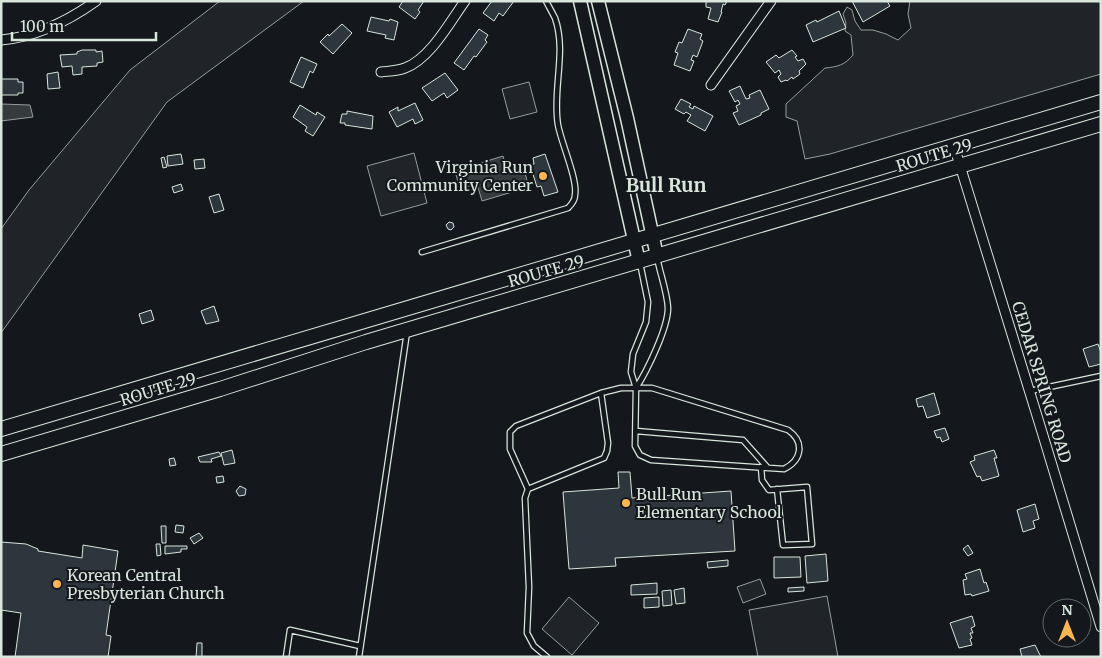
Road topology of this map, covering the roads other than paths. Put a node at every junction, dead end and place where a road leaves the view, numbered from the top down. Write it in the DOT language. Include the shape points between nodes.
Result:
graph roads {
  1 [pos="96,1"];
  2 [pos="465,1"];
  3 [pos="546,1"];
  4 [pos="580,1"];
  5 [pos="598,1"];
  6 [pos="771,1"];
  7 [pos="1,40"];
  8 [pos="381,72"];
  9 [pos="711,85"];
  10 [pos="1101,102"];
  11 [pos="1101,124"];
  12 [pos="954,146"];
  13 [pos="960,165"];
  14 [pos="653,236"];
  15 [pos="635,241"];
  16 [pos="422,252"];
  17 [pos="657,256"];
  18 [pos="640,262"];
  19 [pos="407,330"];
  20 [pos="1101,376"];
  21 [pos="636,388"];
  22 [pos="1030,391"];
  23 [pos="601,393"];
  24 [pos="1,429"];
  25 [pos="636,431"];
  26 [pos="23,448"];
  27 [pos="1,454"];
  28 [pos="1,459"];
  29 [pos="762,467"];
  30 [pos="768,468"];
  31 [pos="528,489"];
  32 [pos="777,489"];
  33 [pos="1101,627"];
  34 [pos="360,646"];
  35 [pos="286,657"];
  36 [pos="359,657"];
  37 [pos="547,657"];
  1 -- 7 [label="street" via="64,21"];
  2 -- 8 [label="street" via="425,54 408,67"];
  3 -- 16 [label="lane" via="555,19 560,44 557,115 575,186 575,198 568,208"];
  4 -- 15 [label="main road"];
  5 -- 14 [label="main road"];
  6 -- 9 [label="street"];
  10 -- 12 [label="main road, ROUTE 29"];
  11 -- 13 [label="main road, ROUTE 29"];
  12 -- 13 [label="street, CEDAR SPRING ROAD"];
  12 -- 14 [label="main road, ROUTE 29"];
  13 -- 17 [label="main road, ROUTE 29"];
  13 -- 22 [label="street, CEDAR SPRING ROAD"];
  14 -- 15 [label="main road, ROUTE 29"];
  14 -- 17 [label="main road"];
  15 -- 18 [label="main road"];
  15 -- 24 [label="main road, ROUTE 29"];
  17 -- 18 [label="main road, ROUTE 29"];
  17 -- 21 [label="lane" via="668,309 645,375"];
  18 -- 19 [label="main road, ROUTE 29"];
  18 -- 21 [label="lane" via="648,302 646,322 633,354 632,372"];
  19 -- 26 [label="main road, ROUTE 29"];
  19 -- 34 [label="lane"];
  20 -- 22 [label="lane"];
  21 -- 23 [label="lane"];
  21 -- 25 [label="lane"];
  21 -- 30 [label="lane" via="652,388 788,430 796,436 799,444 798,458 784,469"];
  22 -- 33 [label="street, CEDAR SPRING ROAD"];
  23 -- 31 [label="lane" via="608,443 604,458"];
  23 -- 31 [label="lane" via="516,426 510,432 510,449"];
  25 -- 29 [label="lane" via="636,446 640,454 651,460"];
  25 -- 30 [label="lane" via="743,440"];
  26 -- 27 [label="main road, ROUTE 29"];
  26 -- 28 [label="main road"];
  29 -- 30 [label="lane"];
  29 -- 32 [label="lane" via="762,480 769,490"];
  31 -- 37 [label="lane" via="525,498 529,587 527,633 534,646"];
  32 -- 32 [label="lane" via="807,486 812,544 783,545"];
  34 -- 35 [label="lane" via="290,630"];
  34 -- 36 [label="lane"];
}
